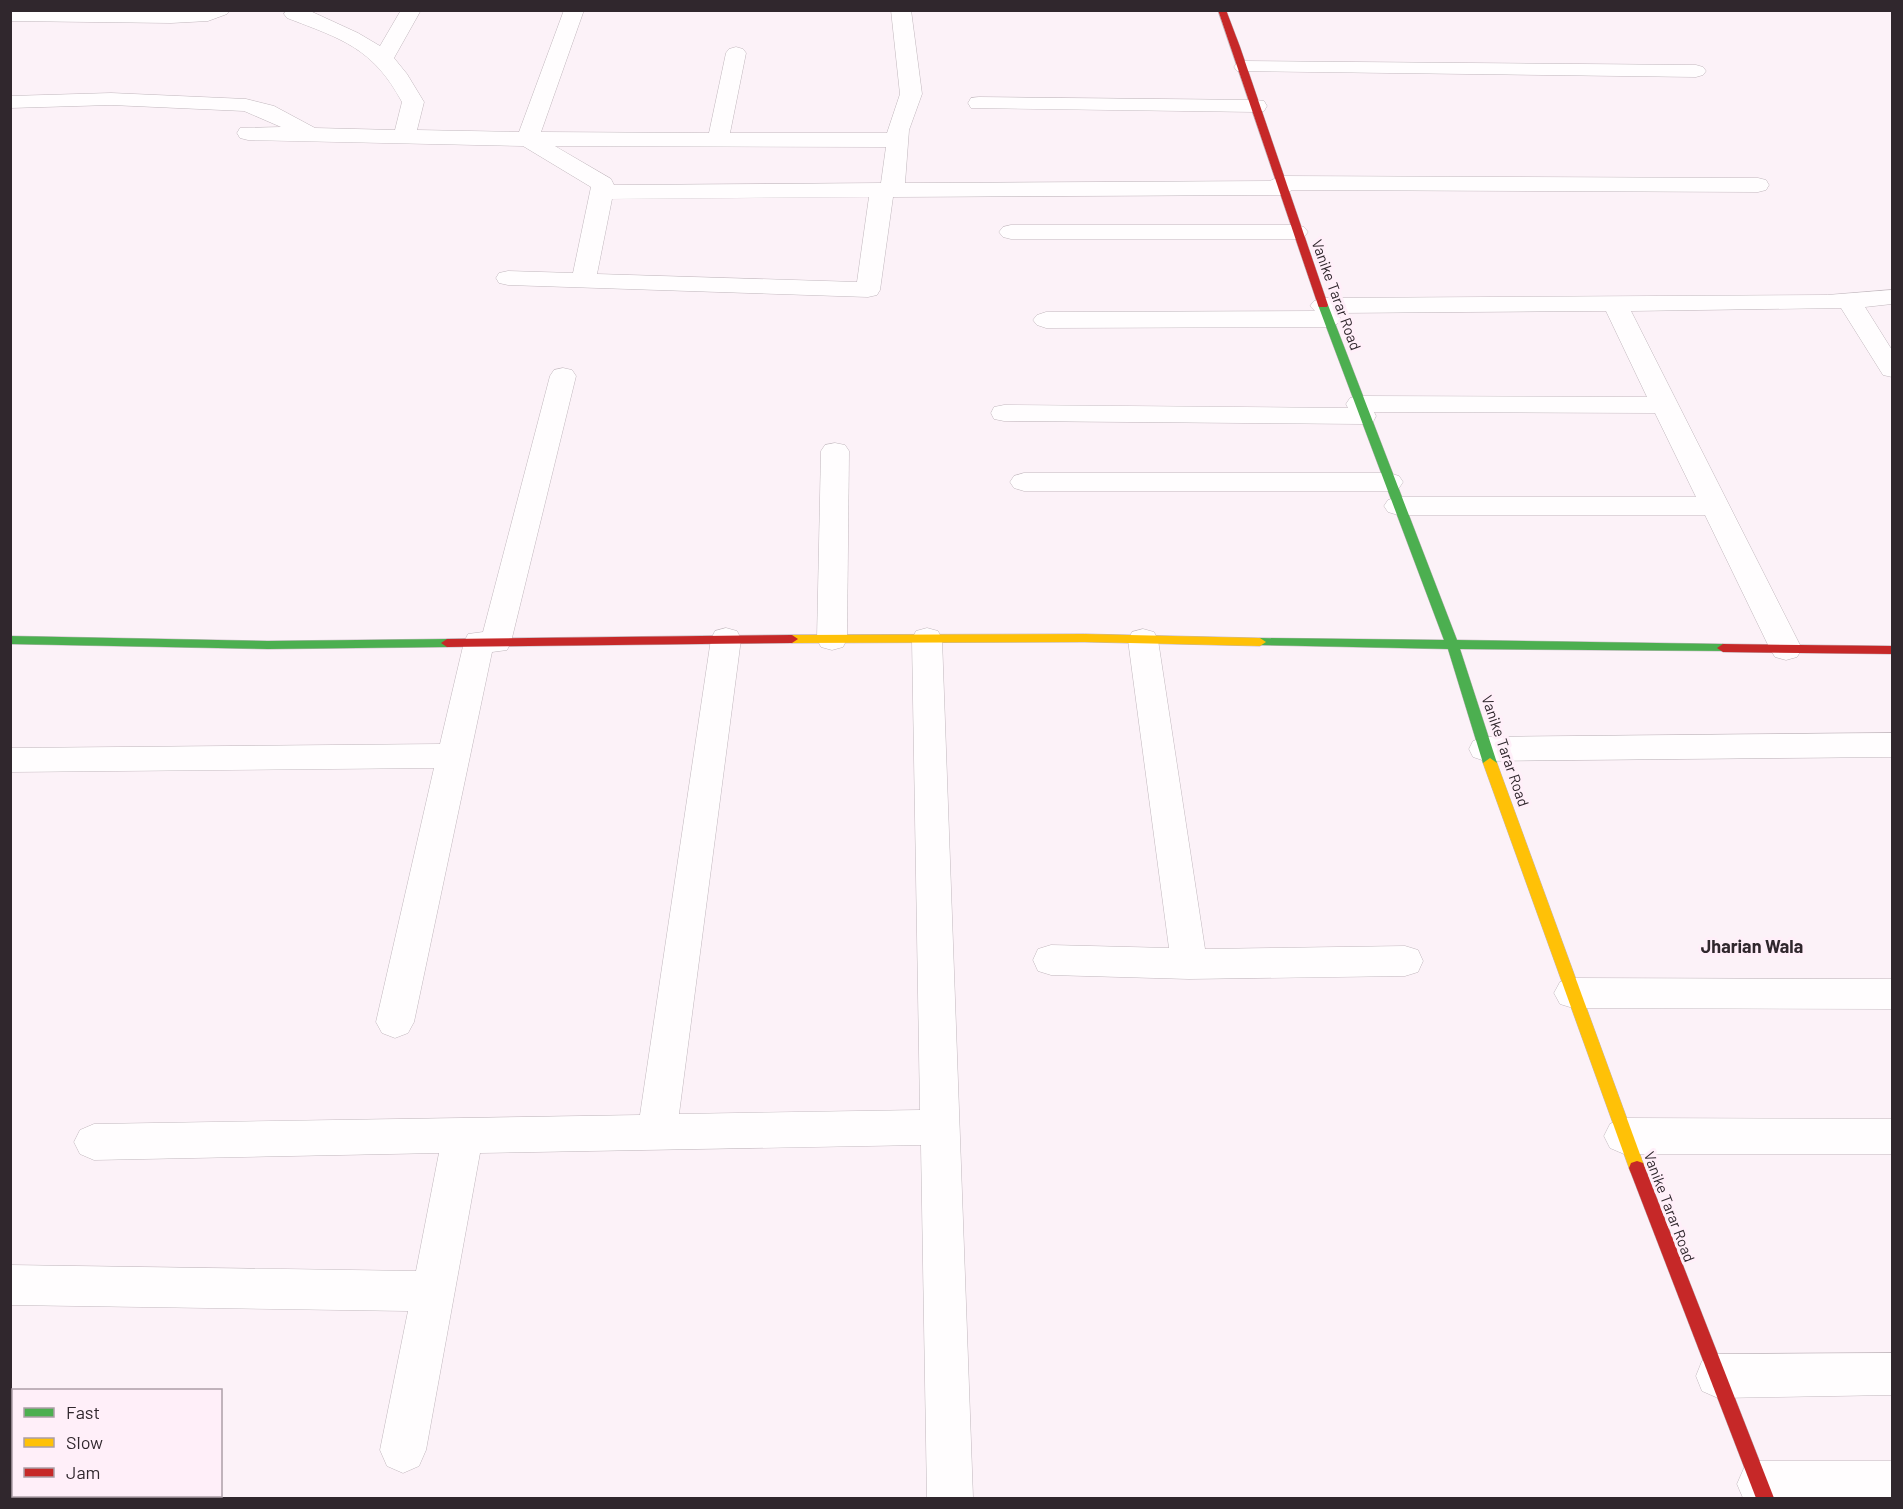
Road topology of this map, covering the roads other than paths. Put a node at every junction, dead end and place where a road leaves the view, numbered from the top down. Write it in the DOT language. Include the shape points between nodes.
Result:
graph roads {
  1 [pos="220,10"];
  2 [pos="298,10"];
  3 [pos="411,10"];
  4 [pos="574,10"];
  5 [pos="901,10"];
  6 [pos="1222,10"];
  7 [pos="10,15"];
  8 [pos="736,53"];
  9 [pos="383,59"];
  10 [pos="1244,67"];
  11 [pos="1696,71"];
  12 [pos="10,102"];
  13 [pos="979,103"];
  14 [pos="1256,106"];
  15 [pos="248,134"];
  16 [pos="314,135"];
  17 [pos="404,136"];
  18 [pos="528,139"];
  19 [pos="718,140"];
  20 [pos="897,140"];
  21 [pos="1281,185"];
  22 [pos="1758,185"];
  23 [pos="888,190"];
  24 [pos="602,192"];
  25 [pos="1011,232"];
  26 [pos="1296,232"];
  27 [pos="508,278"];
  28 [pos="584,280"];
  29 [pos="1893,297"];
  30 [pos="1848,300"];
  31 [pos="1614,303"];
  32 [pos="1325,313"];
  33 [pos="1046,320"];
  34 [pos="1893,369"];
  35 [pos="563,376"];
  36 [pos="1665,405"];
  37 [pos="1361,410"];
  38 [pos="1004,413"];
  39 [pos="835,451"];
  40 [pos="1024,482"];
  41 [pos="1394,494"];
  42 [pos="1715,506"];
  43 [pos="726,639"];
  44 [pos="832,639"];
  45 [pos="927,639"];
  46 [pos="10,640"];
  47 [pos="1143,640"];
  48 [pos="487,642"];
  49 [pos="1453,646"];
  50 [pos="1786,649"];
  51 [pos="1893,650"];
  52 [pos="1893,745"];
  53 [pos="1485,749"];
  54 [pos="455,756"];
  55 [pos="10,760"];
  56 [pos="1051,960"];
  57 [pos="1405,961"];
  58 [pos="1189,964"];
  59 [pos="1573,993"];
  60 [pos="1893,994"];
  61 [pos="395,1022"];
  62 [pos="939,1127"];
  63 [pos="657,1132"];
  64 [pos="463,1135"];
  65 [pos="1624,1136"];
  66 [pos="1893,1137"];
  67 [pos="94,1142"];
  68 [pos="10,1285"];
  69 [pos="433,1291"];
  70 [pos="1893,1374"];
  71 [pos="1718,1376"];
  72 [pos="403,1450"];
  73 [pos="1893,1484"];
  74 [pos="1762,1491"];
  75 [pos="950,1498"];
  1 -- 7 [label="street" via="208,15 171,17"];
  2 -- 9 [label="street" via="294,14 342,32"];
  3 -- 9 [label="street"];
  4 -- 18 [label="street"];
  5 -- 20 [label="street" via="910,94"];
  6 -- 10 [label="main road, Vanike Tarar Road"];
  8 -- 19 [label="street"];
  9 -- 17 [label="street" via="413,102"];
  10 -- 11 [label="street"];
  10 -- 14 [label="main road, Vanike Tarar Road"];
  12 -- 16 [label="street" via="111,99 246,105"];
  13 -- 14 [label="street"];
  14 -- 21 [label="main road, Vanike Tarar Road"];
  15 -- 16 [label="street"];
  16 -- 17 [label="street"];
  17 -- 18 [label="street"];
  18 -- 19 [label="street"];
  18 -- 24 [label="street" via="603,184"];
  19 -- 20 [label="street"];
  20 -- 23 [label="street"];
  21 -- 22 [label="street"];
  21 -- 23 [label="street"];
  21 -- 26 [label="main road, Vanike Tarar Road"];
  23 -- 24 [label="street"];
  23 -- 28 [label="street" via="868,290"];
  24 -- 28 [label="street"];
  25 -- 26 [label="street"];
  26 -- 32 [label="main road, Vanike Tarar Road"];
  27 -- 28 [label="street"];
  29 -- 30 [label="street"];
  30 -- 31 [label="street"];
  30 -- 34 [label="street"];
  31 -- 32 [label="street"];
  31 -- 36 [label="street"];
  32 -- 33 [label="street"];
  32 -- 37 [label="main road, Vanike Tarar Road"];
  35 -- 48 [label="street"];
  36 -- 37 [label="street"];
  36 -- 42 [label="street"];
  37 -- 38 [label="street"];
  37 -- 41 [label="main road, Vanike Tarar Road"];
  39 -- 44 [label="street"];
  40 -- 41 [label="street"];
  41 -- 42 [label="street"];
  41 -- 49 [label="main road, Vanike Tarar Road"];
  42 -- 50 [label="street"];
  43 -- 44 [label="main road"];
  43 -- 48 [label="main road"];
  43 -- 63 [label="street"];
  44 -- 45 [label="main road"];
  45 -- 47 [label="main road"];
  45 -- 62 [label="street"];
  46 -- 48 [label="main road" via="268,645"];
  47 -- 49 [label="main road"];
  47 -- 58 [label="street"];
  48 -- 54 [label="street"];
  49 -- 50 [label="main road"];
  49 -- 53 [label="main road, Vanike Tarar Road"];
  50 -- 51 [label="main road"];
  52 -- 53 [label="street"];
  53 -- 59 [label="main road, Vanike Tarar Road"];
  54 -- 55 [label="street"];
  54 -- 61 [label="street"];
  56 -- 58 [label="street"];
  57 -- 58 [label="street"];
  59 -- 60 [label="street"];
  59 -- 65 [label="main road, Vanike Tarar Road"];
  62 -- 63 [label="street"];
  62 -- 75 [label="street"];
  63 -- 64 [label="street"];
  64 -- 67 [label="street"];
  64 -- 69 [label="street"];
  65 -- 66 [label="street"];
  65 -- 71 [label="main road, Vanike Tarar Road"];
  68 -- 69 [label="street"];
  69 -- 72 [label="street"];
  70 -- 71 [label="street"];
  71 -- 74 [label="main road, Vanike Tarar Road"];
  73 -- 74 [label="street"];
}
